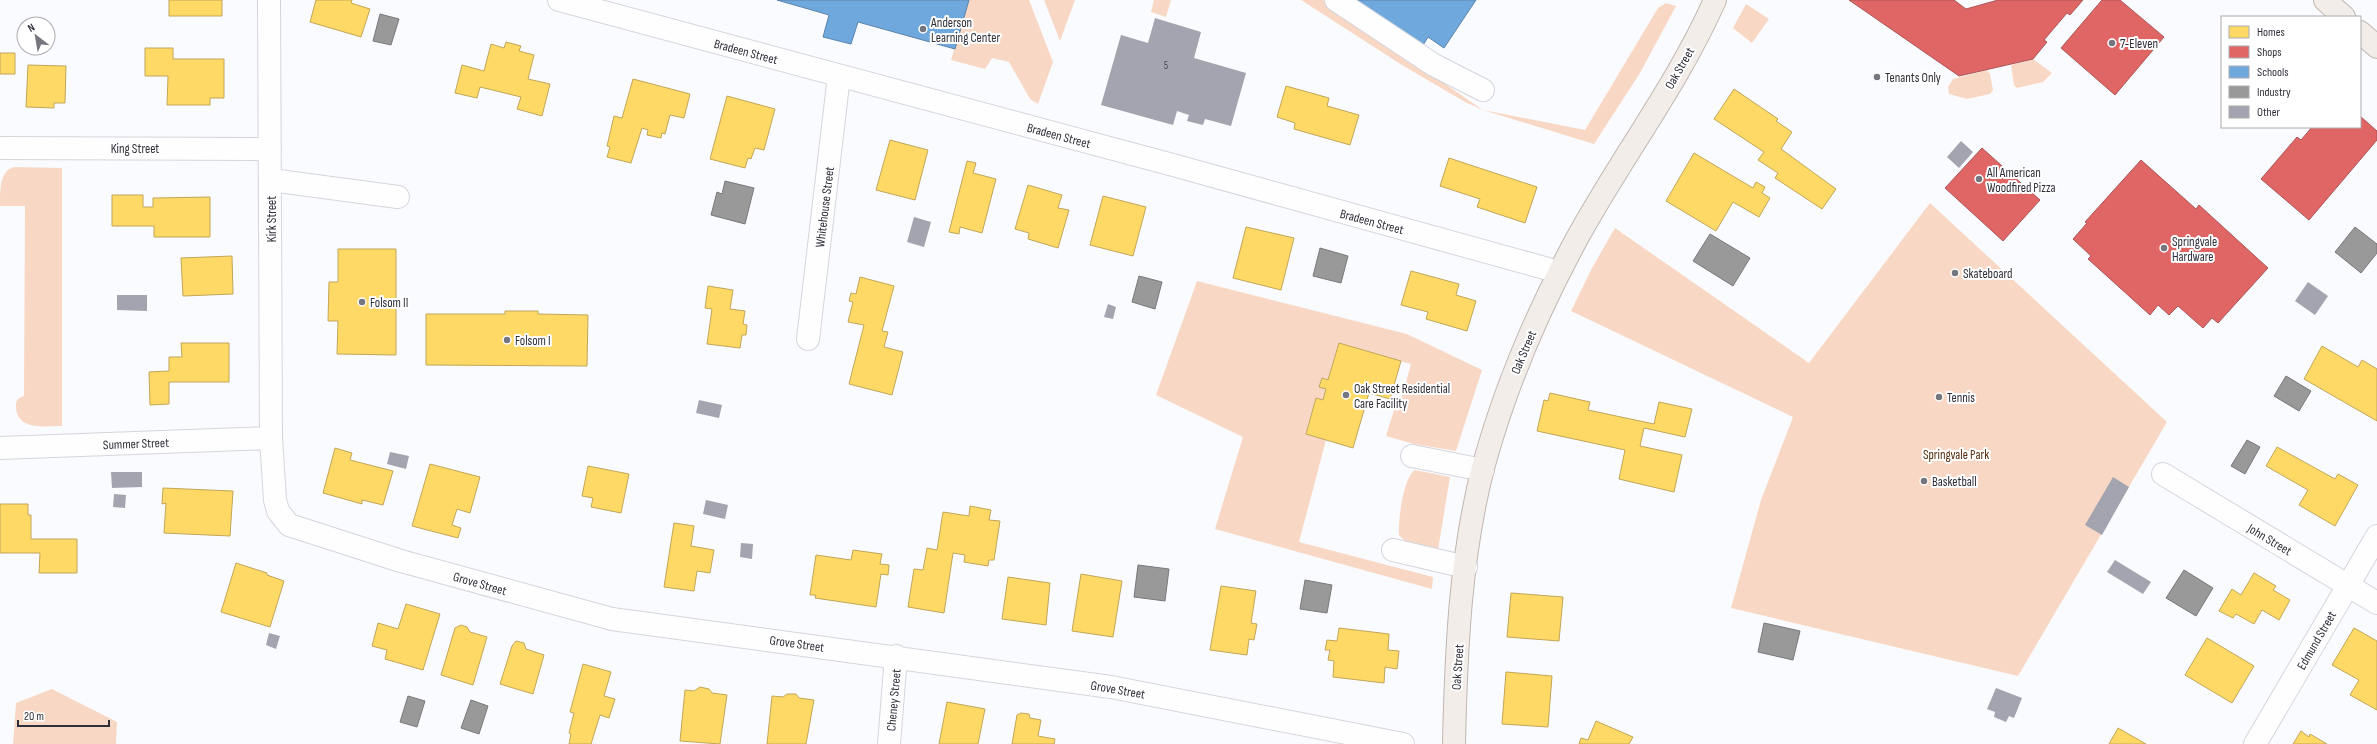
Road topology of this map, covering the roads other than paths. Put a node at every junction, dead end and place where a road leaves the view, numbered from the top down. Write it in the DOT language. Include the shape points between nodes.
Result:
graph roads {
  1 [pos="269,0"];
  2 [pos="559,0"];
  3 [pos="1336,0"];
  4 [pos="1709,2"];
  5 [pos="586,3"];
  6 [pos="2361,33"];
  7 [pos="2377,47"];
  8 [pos="839,76"];
  9 [pos="1483,90"];
  10 [pos="0,148"];
  11 [pos="270,149"];
  12 [pos="271,180"];
  13 [pos="398,197"];
  14 [pos="1559,272"];
  15 [pos="808,339"];
  16 [pos="271,438"];
  17 [pos="0,448"];
  18 [pos="1412,456"];
  19 [pos="1483,470"];
  20 [pos="2163,474"];
  21 [pos="2377,536"];
  22 [pos="1393,550"];
  23 [pos="1466,567"];
  24 [pos="2347,586"];
  25 [pos="2377,603"];
  26 [pos="896,656"];
  27 [pos="889,744"];
  28 [pos="1403,744"];
  29 [pos="1454,744"];
  30 [pos="2255,744"];
  1 -- 11 [label="street, Kirk Street"];
  2 -- 5 [label="street, Bradeen Street"];
  3 -- 9 [label="street" via="1434,65"];
  4 -- 14 [label="main road, Oak Street" via="1693,43"];
  5 -- 8 [label="street, Bradeen Street"];
  6 -- 7 [label="main road"];
  8 -- 14 [label="street, Bradeen Street"];
  8 -- 15 [label="street, Whitehouse Street"];
  10 -- 11 [label="street, King Street"];
  11 -- 12 [label="street, Kirk Street"];
  12 -- 13 [label="street"];
  12 -- 16 [label="street, Kirk Street"];
  14 -- 19 [label="main road, Oak Street" via="1514,372"];
  16 -- 17 [label="street, Summer Street"];
  16 -- 26 [label="street, Grove Street" via="278,512 289,525 298,529 429,569 612,619"];
  18 -- 19 [label="street"];
  19 -- 23 [label="main road, Oak Street"];
  20 -- 24 [label="street, John Street"];
  21 -- 24 [label="street, Edmund Street"];
  22 -- 23 [label="street"];
  23 -- 29 [label="main road, Oak Street" via="1458,655"];
  24 -- 25 [label="street, John Street"];
  24 -- 30 [label="street, Edmund Street"];
  26 -- 27 [label="street, Cheney Street"];
  26 -- 28 [label="street, Grove Street" via="1111,687"];
}
